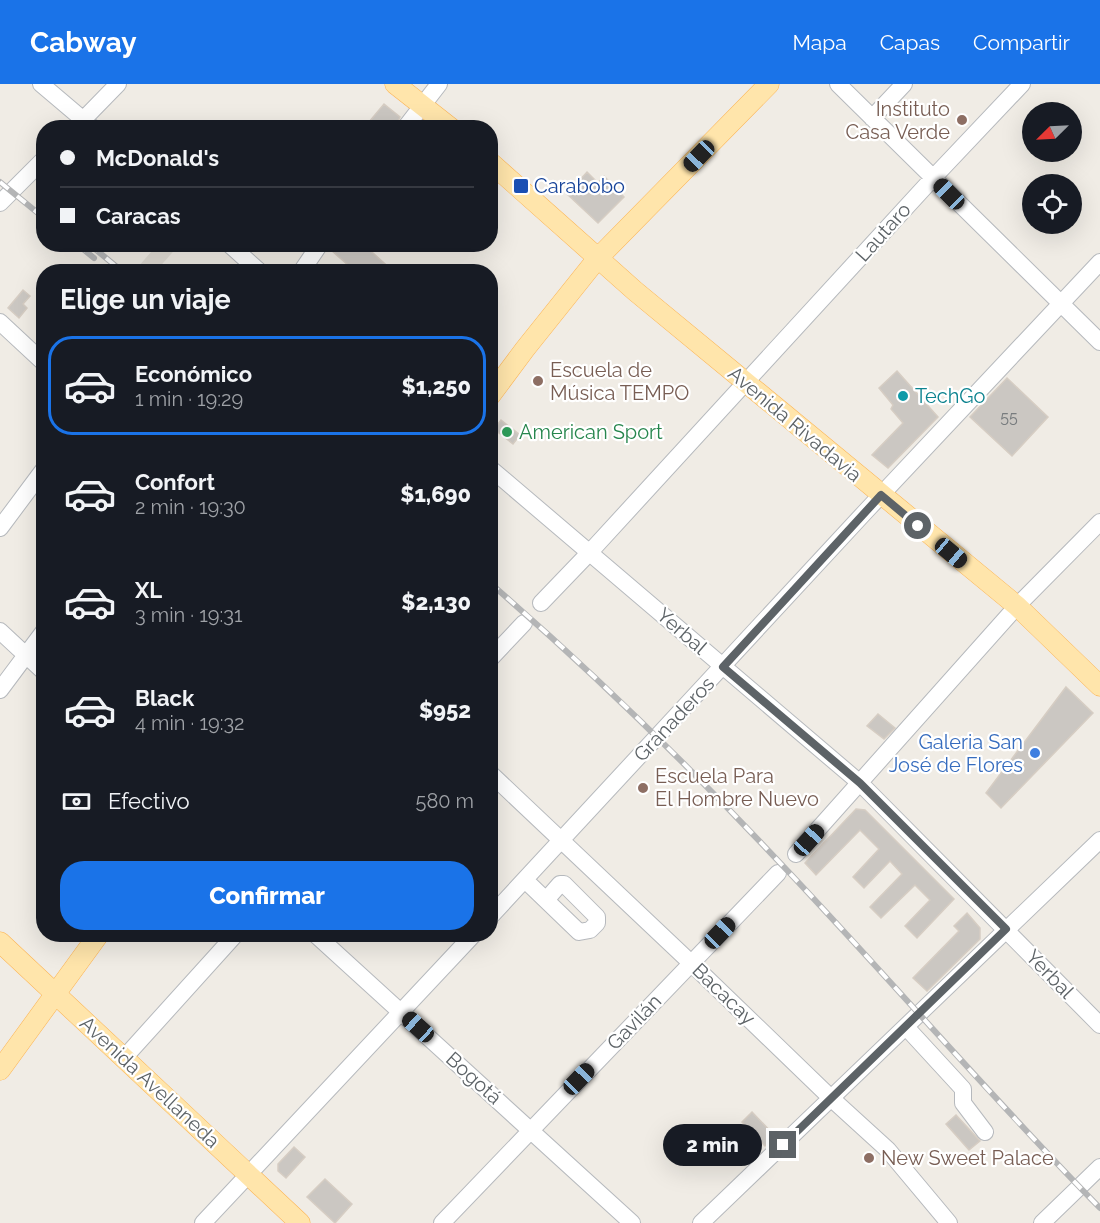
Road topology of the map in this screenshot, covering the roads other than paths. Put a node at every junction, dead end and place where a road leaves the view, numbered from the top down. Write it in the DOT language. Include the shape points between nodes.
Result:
graph roads {
  1 [pos="41,84"];
  2 [pos="118,84"];
  3 [pos="395,84"];
  4 [pos="439,84"];
  5 [pos="838,84"];
  6 [pos="904,84"];
  7 [pos="1022,84"];
  8 [pos="760,87"];
  9 [pos="421,106"];
  10 [pos="872,118"];
  11 [pos="79,120"];
  12 [pos="88,120"];
  13 [pos="411,120"];
  14 [pos="440,120"];
  15 [pos="36,167"];
  16 [pos="498,169"];
  17 [pos="933,178"];
  18 [pos="0,203"];
  19 [pos="238,252"];
  20 [pos="597,259"];
  21 [pos="1100,262"];
  22 [pos="251,264"];
  23 [pos="1061,305"];
  24 [pos="0,322"];
  25 [pos="1100,342"];
  26 [pos="36,356"];
  27 [pos="746,382"];
  28 [pos="498,385"];
  29 [pos="498,475"];
  30 [pos="36,480"];
  31 [pos="881,495"];
  32 [pos="1100,522"];
  33 [pos="0,528"];
  34 [pos="590,552"];
  35 [pos="541,603"];
  36 [pos="1017,606"];
  37 [pos="524,622"];
  38 [pos="0,631"];
  39 [pos="36,642"];
  40 [pos="498,650"];
  41 [pos="26,655"];
  42 [pos="36,664"];
  43 [pos="723,667"];
  44 [pos="1100,686"];
  45 [pos="0,690"];
  46 [pos="498,782"];
  47 [pos="860,783"];
  48 [pos="1100,840"];
  49 [pos="561,841"];
  50 [pos="796,854"];
  51 [pos="778,873"];
  52 [pos="525,880"];
  53 [pos="546,900"];
  54 [pos="498,909"];
  55 [pos="1006,929"];
  56 [pos="0,942"];
  57 [pos="93,942"];
  58 [pos="229,942"];
  59 [pos="324,942"];
  60 [pos="467,942"];
  61 [pos="691,963"];
  62 [pos="56,994"];
  63 [pos="401,1012"];
  64 [pos="1100,1025"];
  65 [pos="906,1027"];
  66 [pos="124,1058"];
  67 [pos="0,1070"];
  68 [pos="832,1099"];
  69 [pos="531,1129"];
  70 [pos="986,1132"];
  71 [pos="1100,1167"];
  72 [pos="248,1174"];
  73 [pos="203,1223"];
  74 [pos="300,1223"];
  75 [pos="442,1223"];
  76 [pos="632,1223"];
  77 [pos="701,1223"];
  78 [pos="949,1223"];
  79 [pos="1042,1223"];
  1 -- 11 [label="street"];
  2 -- 12 [label="street"];
  3 -- 9 [label="main road"];
  4 -- 9 [label="street"];
  5 -- 10 [label="street"];
  6 -- 10 [label="street"];
  7 -- 17 [label="street, Lautaro"];
  8 -- 20 [label="main road"];
  9 -- 13 [label="street"];
  9 -- 14 [label="main road"];
  10 -- 17 [label="street"];
  15 -- 18 [label="street"];
  16 -- 20 [label="main road, Avenida Rivadavia"];
  17 -- 23 [label="street"];
  17 -- 27 [label="street, Lautaro"];
  19 -- 22 [label="street"];
  20 -- 27 [label="main road, Avenida Rivadavia"];
  20 -- 28 [label="main road"];
  21 -- 23 [label="street, Granaderos"];
  23 -- 25 [label="street"];
  23 -- 31 [label="street, Granaderos"];
  24 -- 26 [label="street"];
  27 -- 31 [label="main road, Avenida Rivadavia"];
  27 -- 34 [label="street, Lautaro"];
  29 -- 34 [label="street, Yerbal"];
  30 -- 33 [label="street"];
  31 -- 36 [label="main road, Avenida Rivadavia"];
  31 -- 43 [label="street, Granaderos"];
  32 -- 36 [label="street"];
  34 -- 35 [label="street, Lautaro"];
  34 -- 43 [label="street, Yerbal"];
  36 -- 44 [label="main road, Avenida Rivadavia"];
  36 -- 47 [label="street"];
  37 -- 40 [label="street"];
  38 -- 41 [label="street"];
  39 -- 41 [label="street"];
  41 -- 42 [label="street"];
  41 -- 45 [label="street"];
  43 -- 47 [label="street, Yerbal"];
  43 -- 49 [label="street, Granaderos"];
  46 -- 49 [label="street, Bacacay"];
  47 -- 50 [label="street"];
  47 -- 55 [label="street, Yerbal"];
  48 -- 55 [label="street"];
  49 -- 52 [label="street, Granaderos"];
  49 -- 61 [label="street, Bacacay"];
  51 -- 61 [label="street, Gavilán"];
  52 -- 53 [label="street"];
  52 -- 54 [label="street, Granaderos"];
  55 -- 64 [label="street, Yerbal"];
  55 -- 65 [label="street"];
  56 -- 62 [label="main road, Avenida Avellaneda"];
  57 -- 62 [label="main road"];
  58 -- 66 [label="street"];
  59 -- 63 [label="street, Bogotá"];
  60 -- 63 [label="street"];
  61 -- 68 [label="street, Bacacay"];
  61 -- 69 [label="street, Gavilán"];
  62 -- 66 [label="main road, Avenida Avellaneda"];
  62 -- 67 [label="main road"];
  63 -- 69 [label="street, Bogotá"];
  63 -- 72 [label="street"];
  65 -- 68 [label="street"];
  65 -- 70 [label="street" via="963,1089 963,1103"];
  66 -- 72 [label="main road, Avenida Avellaneda"];
  68 -- 77 [label="street"];
  68 -- 78 [label="street, Bacacay" via="888,1150"];
  69 -- 75 [label="street, Gavilán"];
  69 -- 76 [label="street, Bogotá"];
  71 -- 79 [label="street"];
  72 -- 73 [label="street"];
  72 -- 74 [label="main road, Avenida Avellaneda"];
}
